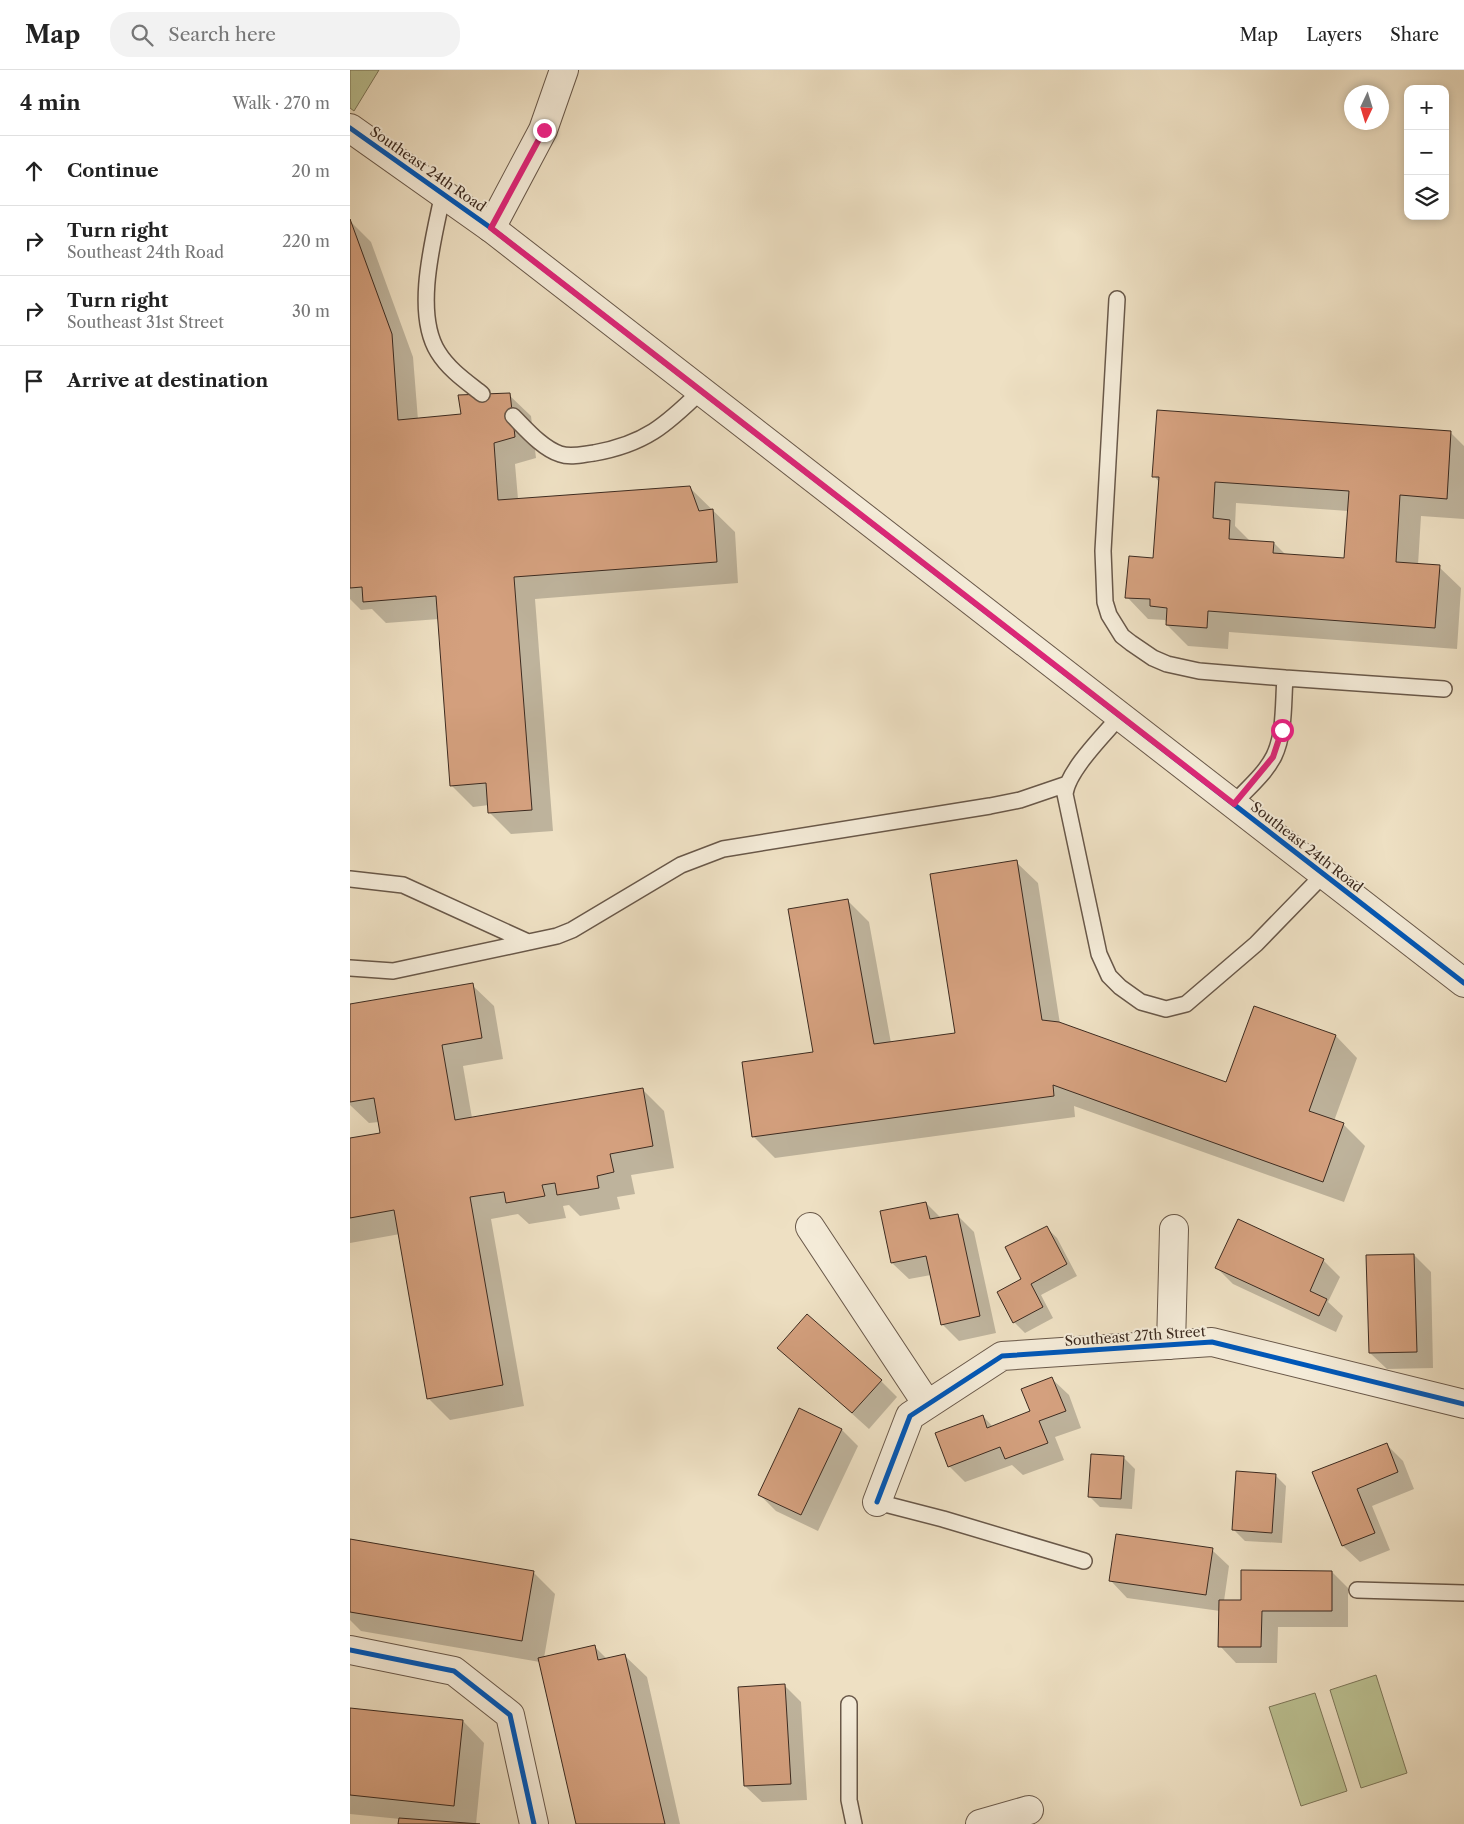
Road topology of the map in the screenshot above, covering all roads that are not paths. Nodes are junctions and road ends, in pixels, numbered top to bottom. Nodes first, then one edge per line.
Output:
1 (564, 70) edge
2 (350, 128) edge
3 (443, 193) junction
4 (491, 228) junction
5 (1117, 299) dead end
6 (702, 391) junction
7 (482, 394) dead end
8 (512, 416) dead end
9 (1285, 678) junction
10 (1444, 689) dead end
11 (1120, 716) junction
12 (1066, 784) junction
13 (1234, 804) junction
14 (1324, 874) junction
15 (350, 879) edge
16 (528, 942) junction
17 (350, 968) edge
18 (1464, 983) edge
19 (810, 1227) dead end
20 (1174, 1229) dead end
21 (1171, 1345) junction
22 (927, 1404) junction
23 (1464, 1404) edge
24 (877, 1502) joint
25 (1084, 1561) dead end
26 (1357, 1590) dead end
27 (1464, 1593) edge
28 (350, 1650) edge
29 (850, 1704) dead end
30 (1029, 1810) dead end
31 (534, 1824) edge
32 (854, 1824) edge
33 (980, 1824) edge

1 - 4 street
2 - 3 street, Southeast 24th Road
3 - 4 street, Southeast 24th Road
3 - 7 lane
4 - 6 street, Southeast 24th Road
5 - 9 lane
6 - 8 lane
6 - 11 street, Southeast 24th Road
9 - 10 lane
9 - 13 lane
11 - 12 lane
11 - 13 street, Southeast 24th Road
12 - 14 lane
12 - 16 lane
13 - 14 street, Southeast 24th Road
14 - 18 street, Southeast 24th Road
15 - 16 lane
16 - 17 lane
19 - 22 street
20 - 21 street
21 - 22 street, Southeast 27th Street
21 - 23 street, Southeast 27th Street
22 - 24 street, Southeast 27th Street
24 - 25 lane
26 - 27 lane
28 - 31 street
29 - 32 lane
30 - 33 street

